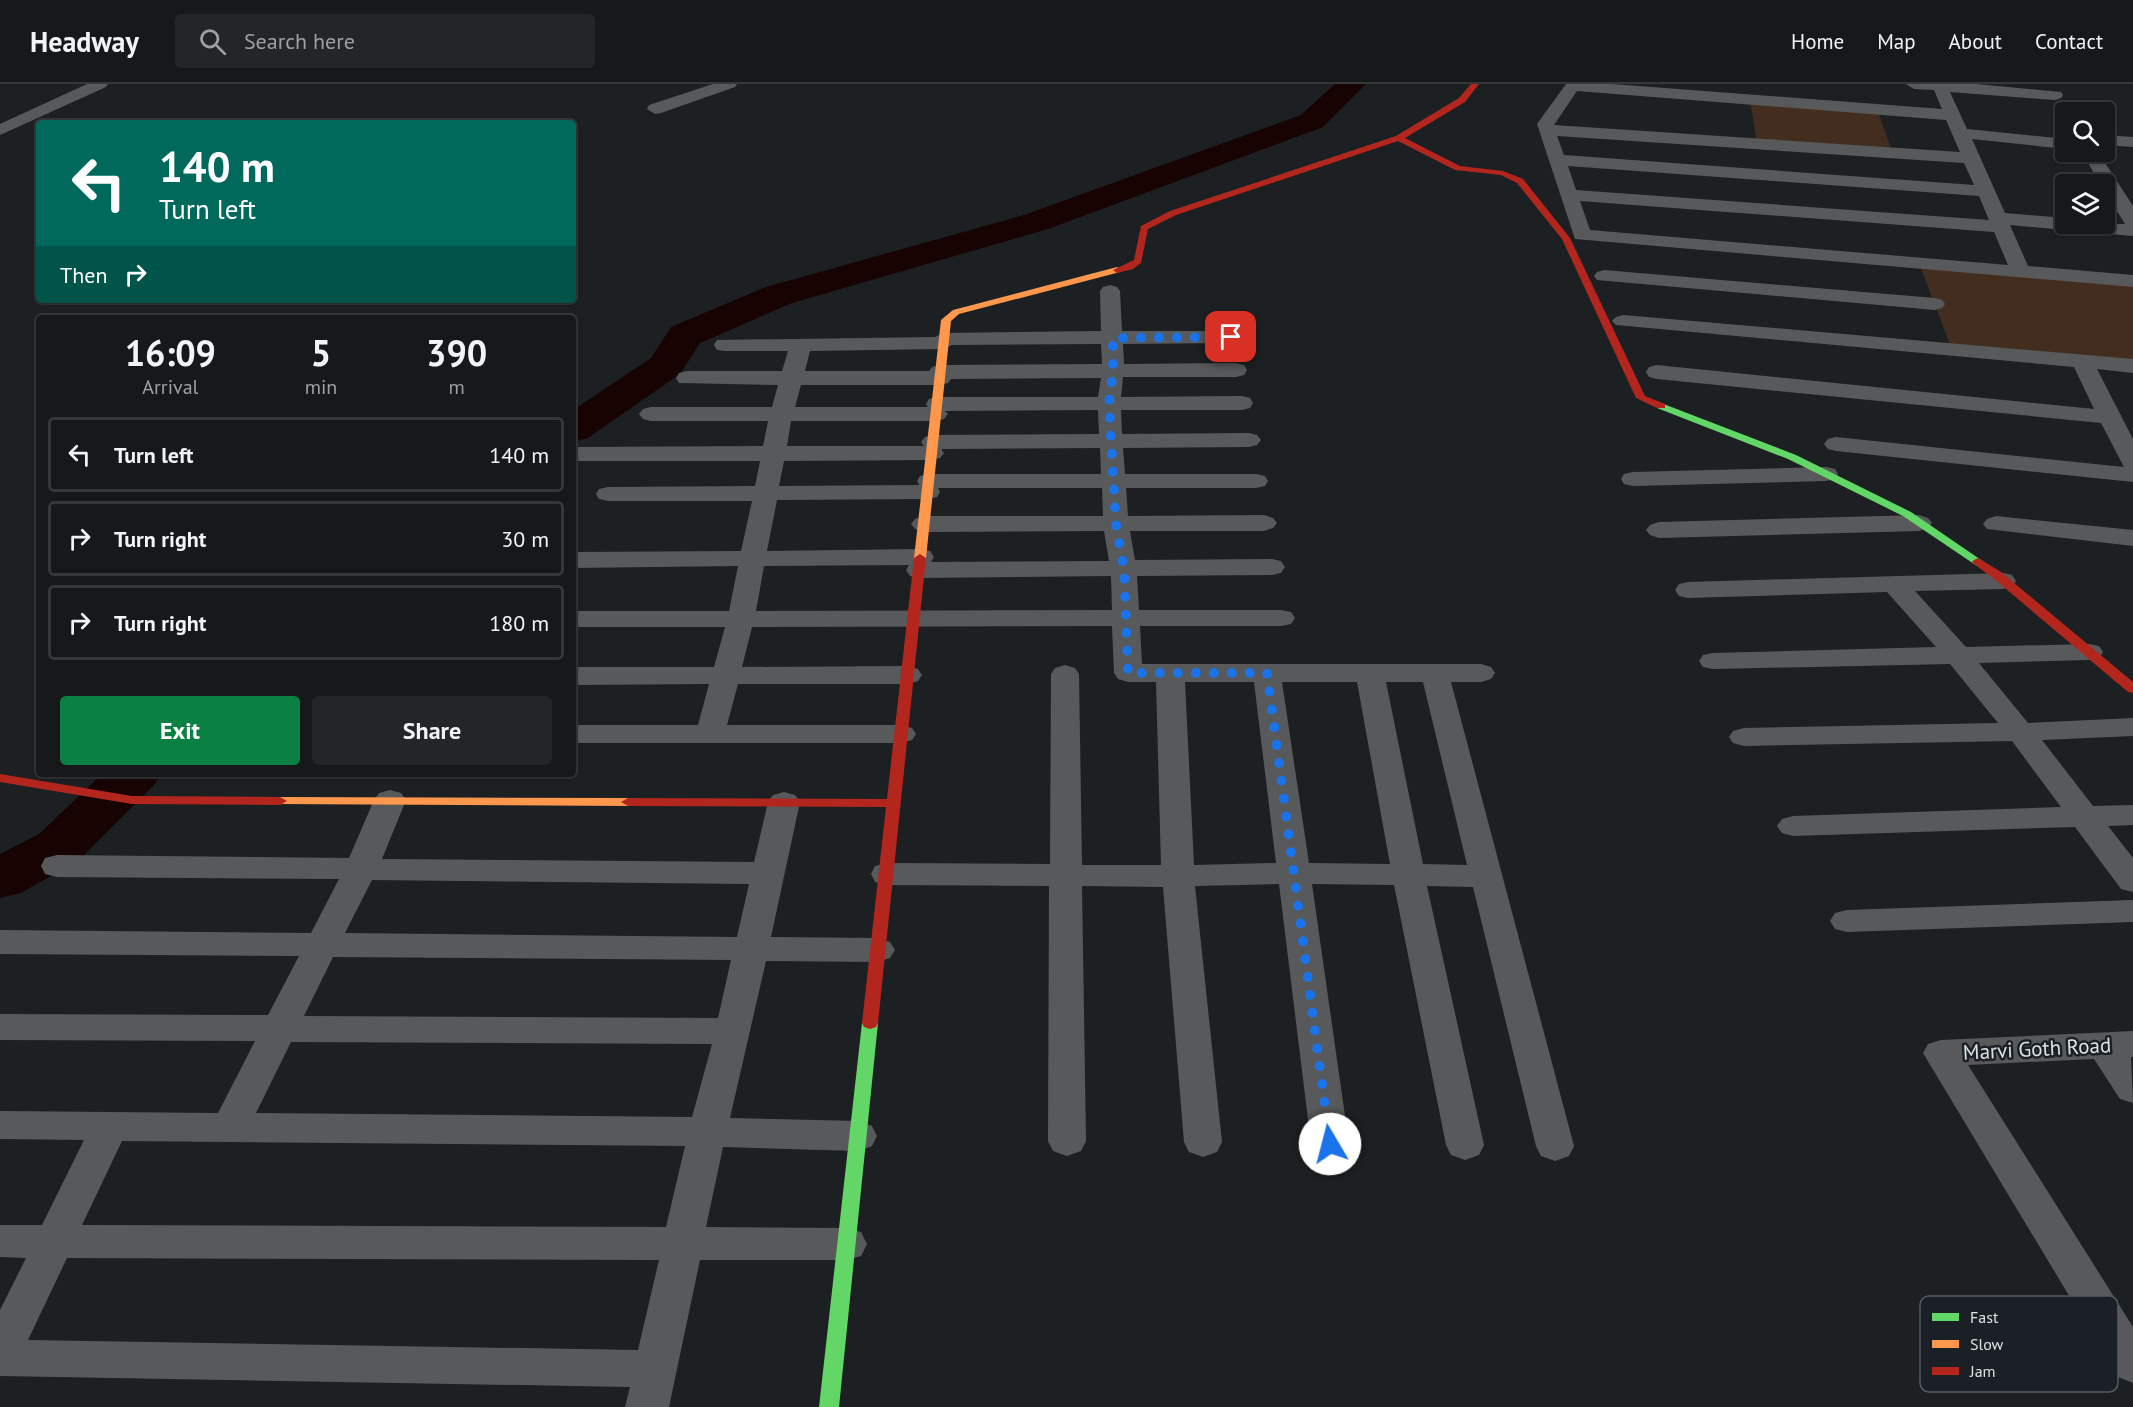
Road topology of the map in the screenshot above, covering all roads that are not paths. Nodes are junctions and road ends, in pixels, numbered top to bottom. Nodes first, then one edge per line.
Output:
1 (100, 84) edge
2 (729, 84) edge
3 (1475, 84) edge
4 (1914, 84) edge
5 (1574, 85) edge
6 (1939, 85) edge
7 (2051, 89) edge
8 (1654, 91) junction
9 (1749, 92) edge
10 (2059, 102) edge
11 (1877, 109) junction
12 (655, 110) dead end
13 (1952, 115) junction
14 (1655, 125) junction
15 (0, 130) edge
16 (1546, 130) junction
17 (1960, 133) junction
18 (1399, 138) junction
19 (2115, 141) edge
20 (2133, 142) edge
21 (2055, 143) edge
22 (1757, 144) junction
23 (1893, 154) junction
24 (1971, 158) junction
25 (1557, 160) junction
26 (2096, 162) edge
27 (2103, 174) edge
28 (2115, 175) edge
29 (2123, 175) dead end
30 (1986, 191) junction
31 (2115, 193) edge
32 (1568, 195) junction
33 (2133, 221) edge
34 (1999, 222) junction
35 (2133, 230) edge
36 (1920, 263) junction
37 (2020, 270) junction
38 (1604, 276) dead end
39 (2133, 280) edge
40 (1110, 291) dead end
41 (1623, 321) dead end
42 (1944, 327) junction
43 (1231, 337) dead end
44 (1113, 338) junction
45 (944, 341) junction
46 (726, 345) dead end
47 (801, 345) junction
48 (2082, 361) junction
49 (2133, 366) edge
50 (1236, 370) dead end
51 (1113, 371) junction
52 (1657, 372) dead end
53 (940, 375) junction
54 (687, 378) dead end
55 (791, 380) junction
56 (1109, 403) junction
57 (1242, 403) dead end
58 (936, 409) junction
59 (651, 414) dead end
60 (781, 415) junction
61 (2110, 417) junction
62 (1249, 440) dead end
63 (1112, 441) junction
64 (1836, 444) dead end
65 (932, 447) junction
66 (576, 454) edge
67 (773, 454) junction
68 (2133, 464) edge
69 (1826, 474) junction
70 (2133, 475) edge
71 (1634, 479) dead end
72 (1114, 481) junction
73 (1256, 481) dead end
74 (928, 486) junction
75 (765, 493) junction
76 (608, 494) dead end
77 (1264, 523) dead end
78 (1919, 523) junction
79 (924, 524) junction
80 (1996, 524) dead end
81 (1116, 525) junction
82 (1659, 530) dead end
83 (2133, 538) edge
84 (576, 560) edge
85 (752, 560) junction
86 (920, 563) junction
87 (1272, 567) dead end
88 (1124, 569) junction
89 (2003, 581) junction
90 (1894, 584) junction
91 (1688, 590) dead end
92 (741, 618) junction
93 (914, 618) junction
94 (1125, 618) junction
95 (1281, 618) dead end
96 (576, 619) edge
97 (2089, 652) junction
98 (1958, 655) junction
99 (1713, 661) dead end
100 (1170, 673) junction
101 (1267, 673) junction
102 (1370, 673) junction
103 (1435, 673) junction
104 (1481, 673) dead end
105 (1065, 674) dead end
106 (908, 675) junction
107 (576, 676) edge
108 (727, 676) junction
109 (2133, 689) edge
110 (2133, 727) edge
111 (2020, 732) junction
112 (576, 734) edge
113 (710, 734) junction
114 (901, 734) junction
115 (1744, 737) dead end
116 (0, 778) edge
117 (390, 800) junction
118 (784, 802) junction
119 (894, 803) junction
120 (2133, 814) edge
121 (2082, 816) junction
122 (1793, 826) dead end
123 (57, 866) dead end
124 (362, 867) junction
125 (768, 873) junction
126 (1292, 873) junction
127 (1408, 873) junction
128 (886, 874) junction
129 (1066, 874) junction
130 (1178, 876) junction
131 (1488, 876) junction
132 (2133, 881) edge
133 (2133, 911) edge
134 (1847, 921) dead end
135 (0, 942) edge
136 (323, 944) junction
137 (750, 950) junction
138 (878, 950) junction
139 (280, 1027) junction
140 (0, 1028) edge
141 (733, 1031) junction
142 (2118, 1045) edge
143 (2133, 1089) edge
144 (0, 1125) edge
145 (110, 1126) junction
146 (229, 1128) junction
147 (707, 1132) junction
148 (858, 1136) junction
149 (1067, 1140) dead end
150 (1203, 1142) dead end
151 (1330, 1144) dead end
152 (1465, 1145) dead end
153 (1555, 1146) dead end
154 (0, 1241) edge
155 (54, 1242) junction
156 (684, 1244) junction
157 (847, 1244) junction
158 (2093, 1296) edge
159 (2118, 1335) edge
160 (0, 1356) edge
161 (2131, 1356) edge
162 (651, 1388) edge
163 (829, 1407) edge

1 - 15 street
2 - 12 street
3 - 18 street
4 - 6 street
5 - 8 street
5 - 16 street
6 - 7 street
6 - 13 street
7 - 10 street
8 - 9 street
8 - 14 street
9 - 11 street
9 - 22 street
11 - 13 street
11 - 23 street
13 - 17 street
14 - 16 street
14 - 22 street
16 - 25 street
17 - 21 street
17 - 24 street
18 - 45 street
18 - 69 street
19 - 20 street
22 - 23 street
23 - 24 street
24 - 30 street
25 - 30 street
25 - 32 street
26 - 27 street
28 - 29 street
30 - 34 street
31 - 33 street
32 - 34 street
32 - 36 street
34 - 35 street
34 - 37 street
36 - 37 street
36 - 42 street
37 - 39 street
38 - 42 street
40 - 44 street
41 - 42 street
42 - 48 street
43 - 44 street
44 - 45 street
44 - 51 street
45 - 47 street
45 - 53 street
46 - 47 street
47 - 55 street
48 - 49 street
48 - 61 street
50 - 51 street
51 - 53 street
51 - 56 street
52 - 61 street
53 - 55 street
53 - 58 street
54 - 55 street
55 - 60 street
56 - 57 street
56 - 58 street
56 - 63 street
58 - 60 street
58 - 65 street
59 - 60 street
60 - 67 street
61 - 68 street
62 - 63 street
63 - 65 street
63 - 72 street
64 - 70 street
65 - 67 street
65 - 74 street
66 - 67 street
67 - 75 street
69 - 71 street
69 - 78 street
72 - 73 street
72 - 74 street
72 - 81 street
74 - 75 street
74 - 79 street
75 - 76 street
75 - 85 street
77 - 81 street
78 - 82 street
78 - 89 street
79 - 81 street
79 - 86 street
80 - 83 street
81 - 88 street
84 - 85 street
85 - 86 street
85 - 92 street
86 - 88 street
86 - 93 street
87 - 88 street
88 - 94 street
89 - 90 street
89 - 97 street
90 - 91 street
90 - 98 street
92 - 93 street
92 - 96 street
92 - 108 street
93 - 94 street
93 - 106 street
94 - 95 street
94 - 100 street
97 - 98 street
97 - 109 street
98 - 99 street
98 - 111 street
100 - 101 street
100 - 130 street
101 - 102 street
101 - 126 street
102 - 103 street
102 - 127 street
103 - 104 street
103 - 131 street
105 - 129 street
106 - 108 street
106 - 114 street
107 - 108 street
108 - 113 street
110 - 111 street
111 - 115 street
111 - 121 street
112 - 113 street
113 - 114 street
114 - 119 street
116 - 117 street
117 - 118 street
117 - 124 street
118 - 119 street
118 - 125 street
119 - 128 street
120 - 121 street
121 - 122 street
121 - 132 street
123 - 124 street
124 - 125 street
124 - 136 street
125 - 137 street
126 - 127 street
126 - 130 street
126 - 151 street
127 - 131 street
127 - 152 street
128 - 129 street
128 - 138 street
129 - 130 street
129 - 149 street
130 - 150 street
131 - 153 street
133 - 134 street
135 - 136 street
136 - 137 street
136 - 139 street
137 - 138 street
137 - 141 street
138 - 148 street
139 - 140 street
139 - 141 street
139 - 146 street
141 - 147 street
142 - 143 street
142 - 158 street, Marvi Goth Road
144 - 145 street
145 - 146 street
145 - 155 street
146 - 147 street
147 - 148 street
147 - 156 street
148 - 157 street
154 - 155 street
155 - 156 street
155 - 160 street
156 - 157 street
156 - 162 street
157 - 163 street
159 - 161 street, Marvi Goth Road
160 - 162 street

